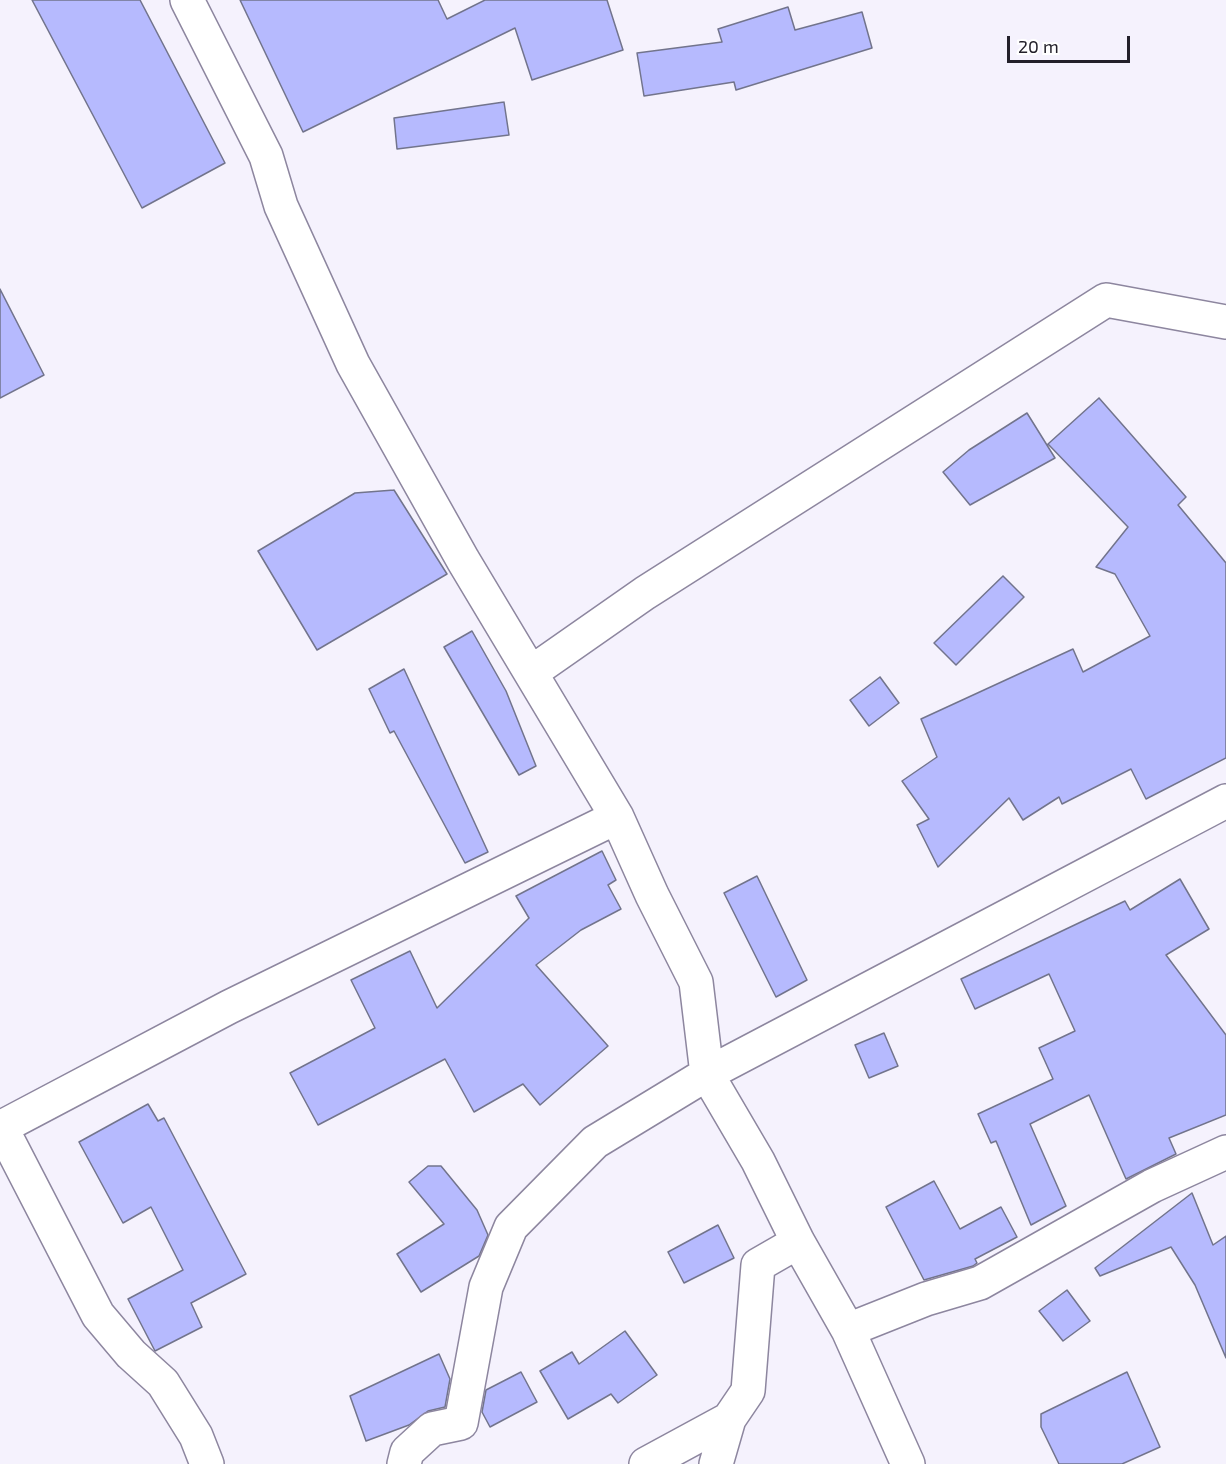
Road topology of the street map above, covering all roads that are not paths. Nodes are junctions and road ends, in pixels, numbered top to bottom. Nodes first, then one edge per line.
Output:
1 (187, 0) edge
2 (1226, 322) edge
3 (532, 672) junction
4 (1226, 801) edge
5 (617, 817) junction
6 (707, 1074) junction
7 (1, 1127) edge
8 (1226, 1152) edge
9 (798, 1242) junction
10 (848, 1330) junction
11 (729, 1419) junction
12 (207, 1464) edge
13 (404, 1464) edge
14 (646, 1464) edge
15 (716, 1464) edge
16 (908, 1464) edge

1 - 3 street
2 - 3 street
3 - 5 street
4 - 6 street
5 - 6 street
5 - 7 street
6 - 9 street
6 - 13 street
7 - 12 street
8 - 10 street
9 - 10 street
9 - 11 street
10 - 16 street
11 - 14 street
11 - 15 street

